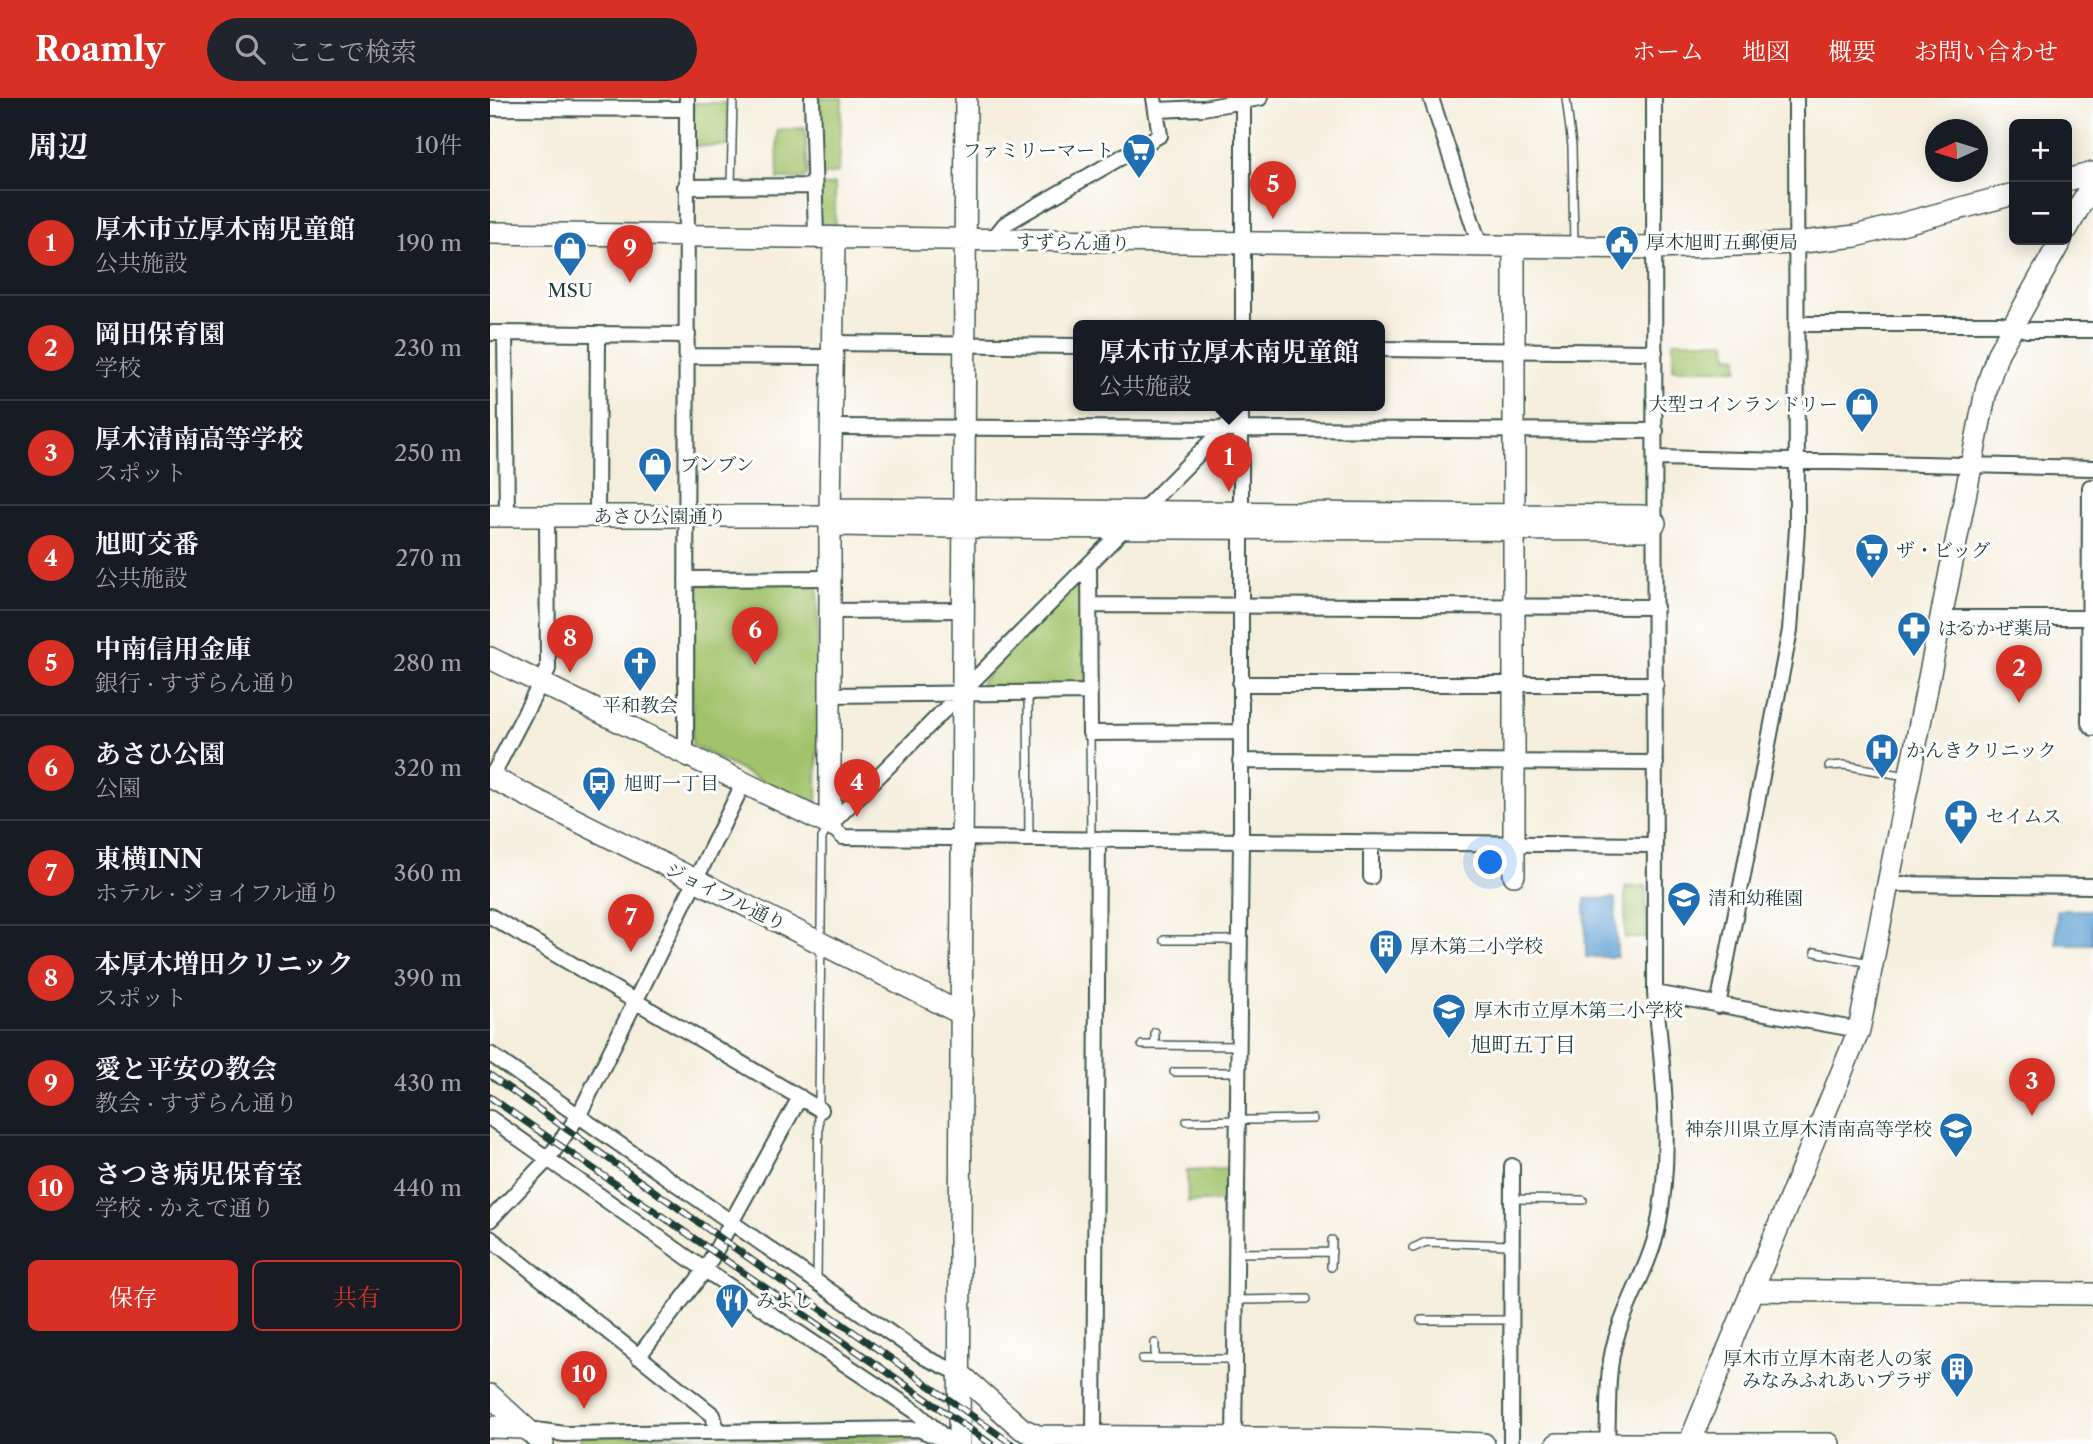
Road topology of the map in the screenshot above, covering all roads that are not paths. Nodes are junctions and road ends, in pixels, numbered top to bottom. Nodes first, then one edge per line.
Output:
1 (733, 98) edge
2 (812, 98) edge
3 (966, 98) edge
4 (1260, 98) edge
5 (1431, 98) edge
6 (1566, 98) edge
7 (1654, 98) edge
8 (1796, 98) edge
9 (1243, 103) junction
10 (687, 104) edge
11 (1156, 104) edge
12 (490, 108) edge
13 (2093, 173) edge
14 (2072, 179) edge
15 (2093, 182) edge
16 (731, 186) junction
17 (814, 186) junction
18 (685, 187) junction
19 (2009, 195) edge
20 (2072, 220) edge
21 (490, 233) edge
22 (688, 234) junction
23 (825, 238) junction
24 (965, 240) junction
25 (992, 240) junction
26 (1794, 243) junction
27 (1243, 244) junction
28 (2058, 245) edge
29 (1480, 246) junction
30 (1514, 247) junction
31 (1574, 247) junction
32 (1656, 248) junction
33 (1243, 320) edge
34 (1796, 324) junction
35 (2011, 328) junction
36 (2093, 330) edge
37 (498, 333) edge
38 (598, 334) junction
39 (688, 335) junction
40 (965, 344) junction
41 (1073, 346) edge
42 (1385, 349) edge
43 (832, 350) junction
44 (1516, 350) junction
45 (1655, 352) junction
46 (688, 356) junction
47 (1239, 411) edge
48 (1241, 411) edge
49 (832, 427) junction
50 (964, 428) junction
51 (1222, 429) junction
52 (1240, 429) junction
53 (1516, 431) junction
54 (1656, 431) junction
55 (1657, 458) junction
56 (1797, 459) junction
57 (1972, 468) junction
58 (2093, 468) edge
59 (2093, 487) edge
60 (1140, 513) junction
61 (498, 516) edge
62 (547, 516) junction
63 (597, 516) junction
64 (830, 516) junction
65 (687, 517) junction
66 (964, 519) junction
67 (1241, 521) junction
68 (1517, 522) junction
69 (1655, 523) junction
70 (1124, 529) junction
71 (1089, 564) junction
72 (830, 578) junction
73 (686, 579) junction
74 (1089, 605) junction
75 (1241, 605) junction
76 (1516, 607) junction
77 (1656, 607) junction
78 (964, 610) junction
79 (830, 611) junction
80 (1942, 618) junction
81 (2089, 618) junction
82 (490, 658) edge
83 (541, 681) junction
84 (1240, 684) junction
85 (1516, 684) junction
86 (1656, 684) junction
87 (1028, 692) junction
88 (1090, 692) junction
89 (962, 694) junction
90 (830, 695) junction
91 (2093, 728) edge
92 (1241, 732) junction
93 (1090, 733) junction
94 (686, 754) junction
95 (1240, 761) junction
96 (1515, 763) junction
97 (1656, 763) junction
98 (1829, 766) dead end
99 (1910, 776) junction
100 (490, 779) edge
101 (744, 782) junction
102 (830, 825) junction
103 (963, 838) junction
104 (1029, 839) junction
105 (1094, 839) junction
106 (1241, 841) junction
107 (1515, 843) junction
108 (1371, 844) junction
109 (1655, 845) junction
110 (1514, 875) dead end
111 (1371, 877) dead end
112 (696, 882) junction
113 (1888, 884) junction
114 (2093, 886) edge
115 (490, 916) edge
116 (1164, 940) dead end
117 (1238, 940) junction
118 (820, 943) junction
119 (1815, 952) dead end
120 (1872, 964) junction
121 (1655, 993) junction
122 (635, 1003) junction
123 (1718, 1006) junction
124 (962, 1014) junction
125 (1859, 1030) junction
126 (1155, 1032) dead end
127 (1142, 1045) dead end
128 (1155, 1045) junction
129 (1237, 1046) junction
130 (490, 1054) edge
131 (1174, 1072) dead end
132 (1237, 1072) junction
133 (800, 1097) junction
134 (821, 1110) junction
135 (579, 1115) junction
136 (490, 1118) edge
137 (1313, 1119) dead end
138 (1237, 1120) junction
139 (1187, 1121) dead end
140 (548, 1159) junction
141 (1511, 1166) dead end
142 (1510, 1199) junction
143 (1583, 1200) dead end
144 (490, 1220) edge
145 (730, 1221) junction
146 (490, 1238) edge
147 (1332, 1240) dead end
148 (1509, 1245) junction
149 (1413, 1248) dead end
150 (1332, 1252) junction
151 (1236, 1253) junction
152 (1331, 1266) dead end
153 (705, 1270) junction
154 (817, 1280) junction
155 (1754, 1290) junction
156 (2093, 1294) edge
157 (1307, 1299) dead end
158 (1235, 1300) junction
159 (1421, 1320) dead end
160 (1510, 1320) junction
161 (1155, 1343) dead end
162 (638, 1357) junction
163 (1142, 1359) dead end
164 (1155, 1359) junction
165 (1235, 1360) junction
166 (959, 1373) junction
167 (490, 1395) edge
168 (490, 1427) edge
169 (523, 1428) junction
170 (717, 1431) junction
171 (1094, 1435) junction
172 (680, 1437) edge
173 (1044, 1440) edge
174 (1234, 1441) edge
175 (1690, 1442) edge
176 (1607, 1443) edge
177 (1660, 1443) edge
178 (543, 1444) edge
179 (951, 1444) edge
180 (959, 1444) edge
181 (1484, 1444) edge
182 (1511, 1444) edge
183 (1557, 1444) edge
184 (1829, 1444) edge

1 - 16 lane
2 - 17 street
3 - 24 street
4 - 9 street
5 - 29 street
6 - 31 lane
7 - 32 street
8 - 26 street
9 - 11 street
9 - 27 street
10 - 12 street
10 - 18 street
11 - 25 street
13 - 14 street
15 - 20 street
16 - 17 street
16 - 18 street
17 - 23 street
18 - 22 street
19 - 26 street, すずらん通り
21 - 22 street, すずらん通り
22 - 23 street, すずらん通り
22 - 39 street
23 - 24 street, すずらん通り
23 - 43 street
24 - 25 street, すずらん通り
24 - 40 street
25 - 27 street, すずらん通り
26 - 32 street, すずらん通り
26 - 34 street
27 - 29 street, すずらん通り
27 - 33 street
28 - 35 street
29 - 30 street, すずらん通り
30 - 31 street, すずらん通り
30 - 44 street
31 - 32 street, すずらん通り
32 - 45 street
34 - 35 street
34 - 56 street
35 - 36 street
35 - 57 street
37 - 38 street
37 - 61 street
38 - 39 street
38 - 63 street
39 - 46 street
40 - 41 street
40 - 43 street
40 - 50 street
42 - 44 street
43 - 46 street
43 - 49 street
44 - 45 street
44 - 53 street
45 - 54 street
46 - 65 street
47 - 51 street
48 - 52 street
49 - 50 street
49 - 64 street
50 - 51 street
50 - 66 street
51 - 52 street
51 - 60 street
52 - 53 street
52 - 67 street
53 - 54 street
53 - 68 street
54 - 55 street
55 - 56 street
55 - 69 street
56 - 57 street
56 - 123 street
57 - 58 street
57 - 80 street
59 - 81 street
60 - 66 street
60 - 67 street
60 - 70 street
61 - 62 street, あさひ公園通り
62 - 63 street, あさひ公園通り
62 - 83 street
63 - 65 street, あさひ公園通り
64 - 65 street, あさひ公園通り
64 - 66 street, あさひ公園通り
64 - 72 street
65 - 73 street
66 - 70 street
66 - 78 street
67 - 68 street
67 - 70 street
67 - 75 street
68 - 69 street
68 - 76 street
69 - 77 street
70 - 71 street
71 - 74 street
71 - 89 street
72 - 73 street
72 - 79 street
73 - 94 street
74 - 75 street
74 - 88 street
75 - 76 street
75 - 84 street
76 - 77 street
76 - 85 street
77 - 86 street
78 - 79 street
78 - 89 street
79 - 90 street
80 - 81 street
80 - 99 street
81 - 91 street
82 - 83 street
83 - 94 street
83 - 100 street
84 - 85 street
84 - 92 street
85 - 86 street
85 - 96 street
86 - 97 street
87 - 88 street
87 - 89 street
87 - 104 lane
88 - 93 street
89 - 90 street
89 - 102 street
89 - 103 street
90 - 102 street
92 - 93 street
92 - 95 street
93 - 105 lane
94 - 101 street
95 - 96 street
95 - 106 street
96 - 97 street
96 - 107 street
97 - 109 street
98 - 99 lane
99 - 113 street
100 - 112 street, ジョイフル通り
101 - 102 street
101 - 112 street
102 - 103 street
102 - 118 lane
103 - 104 street
103 - 124 street
104 - 105 street
105 - 106 street
105 - 171 street
106 - 108 street
106 - 117 street
107 - 108 street
107 - 109 street
107 - 110 street
108 - 111 street
109 - 121 street
112 - 118 street, ジョイフル通り
112 - 122 street
113 - 114 street
113 - 120 street
115 - 122 street
116 - 117 lane
117 - 129 street
118 - 124 street, ジョイフル通り
118 - 134 lane
119 - 120 lane
120 - 125 street
121 - 123 street
121 - 176 street
122 - 133 street
122 - 135 street
123 - 125 street
124 - 166 street
125 - 155 street
126 - 128 lane
127 - 128 lane
128 - 129 lane
129 - 132 street
130 - 135 street
131 - 132 lane
132 - 138 street
133 - 134 street
133 - 145 street
134 - 154 lane
135 - 140 street
135 - 145 street
136 - 140 street
137 - 138 lane
138 - 139 lane
138 - 151 street
140 - 144 street
140 - 153 street
141 - 142 street
142 - 143 lane
142 - 148 street
145 - 153 street
145 - 154 street
146 - 162 street
147 - 150 lane
148 - 149 lane
148 - 160 street
150 - 151 lane
150 - 152 lane
151 - 158 street
153 - 162 street
153 - 179 street
154 - 166 street
155 - 156 street
155 - 175 street
157 - 158 lane
158 - 165 street
159 - 160 lane
160 - 182 street
161 - 164 lane
162 - 170 street
163 - 164 lane
164 - 165 lane
165 - 174 street
166 - 173 street
166 - 180 street
167 - 169 street
168 - 169 street
169 - 172 street
169 - 178 street
170 - 172 street
170 - 179 street
171 - 173 street
171 - 174 street
174 - 181 street
175 - 177 street
175 - 184 street
176 - 177 street
176 - 183 street

